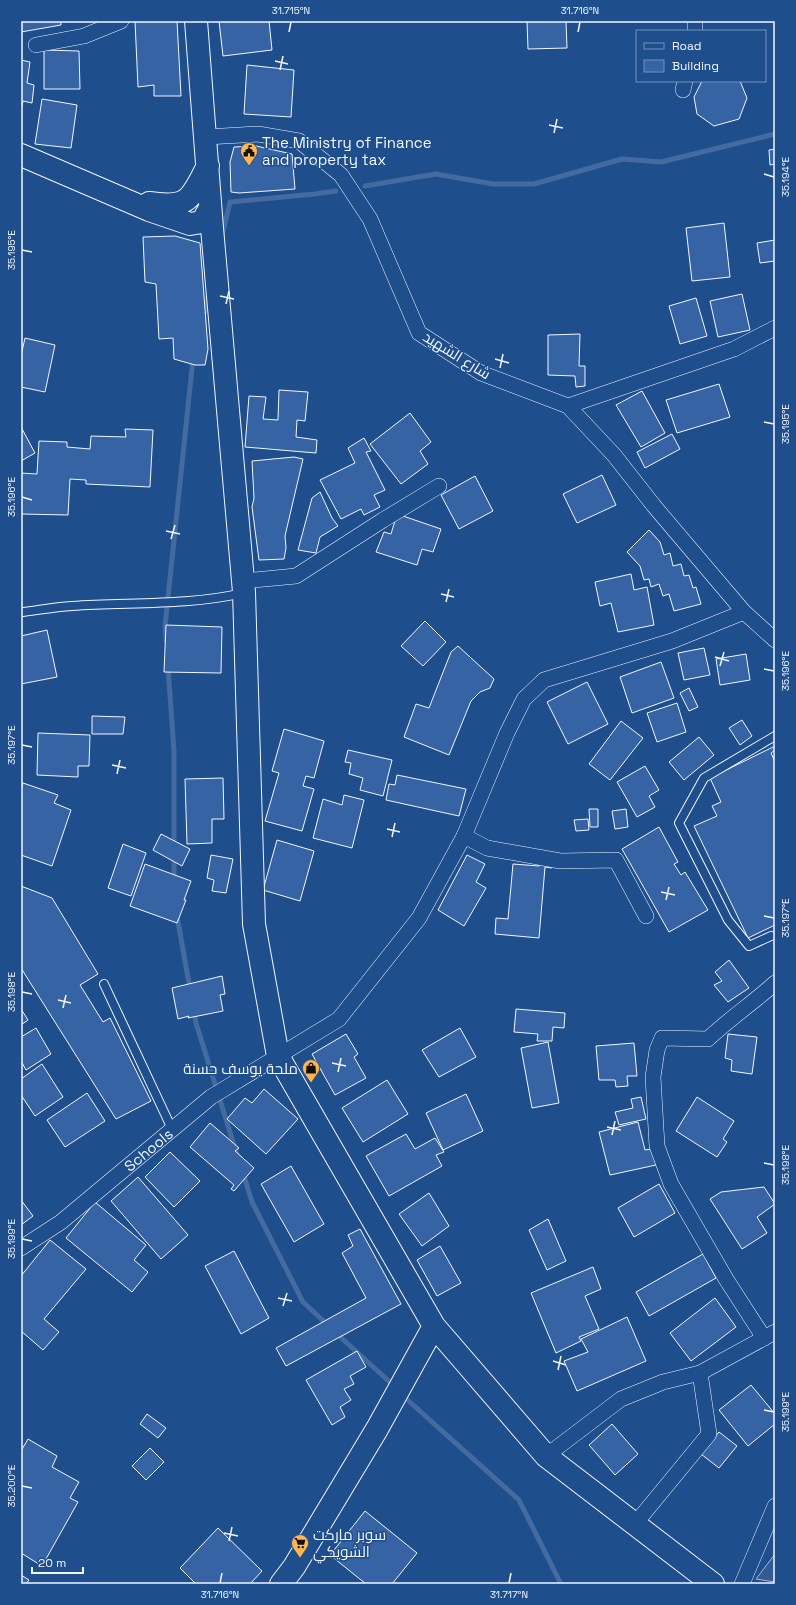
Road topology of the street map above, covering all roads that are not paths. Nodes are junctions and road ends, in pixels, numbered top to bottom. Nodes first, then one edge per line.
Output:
1 (121, 21) edge
2 (196, 21) edge
3 (36, 44) dead end
4 (206, 137) junction
5 (21, 155) edge
6 (208, 166) junction
7 (121, 197) junction
8 (210, 208) junction
9 (190, 224) junction
10 (214, 250) junction
11 (775, 328) edge
12 (568, 406) junction
13 (439, 486) dead end
14 (243, 587) junction
15 (23, 612) dead end
16 (744, 612) junction
17 (775, 640) edge
18 (775, 736) edge
19 (464, 836) junction
20 (646, 916) dead end
21 (771, 936) dead end
22 (104, 984) dead end
23 (775, 984) edge
24 (278, 1056) junction
25 (172, 1130) junction
26 (21, 1248) edge
27 (434, 1326) junction
28 (770, 1335) edge
29 (700, 1373) junction
30 (546, 1456) junction
31 (775, 1506) edge
32 (635, 1524) junction
33 (281, 1584) edge
34 (714, 1584) edge
35 (742, 1584) edge

1 - 3 street
2 - 4 street
4 - 6 street
4 - 12 street, شارع الشهيد
5 - 7 street
6 - 7 street
6 - 8 street
7 - 9 street
8 - 9 street
8 - 10 street
9 - 10 street
10 - 14 street
11 - 12 street
12 - 16 street
13 - 14 street
14 - 15 lane
14 - 24 street
16 - 17 street
16 - 19 street, Schools
18 - 21 lane
19 - 20 street
19 - 24 street, Schools
22 - 25 lane
23 - 28 street
24 - 25 street, Schools
24 - 27 street
25 - 26 street, Schools
27 - 30 street
27 - 33 street
28 - 29 street
29 - 30 street
29 - 32 street
30 - 32 street
31 - 35 street
32 - 34 street

